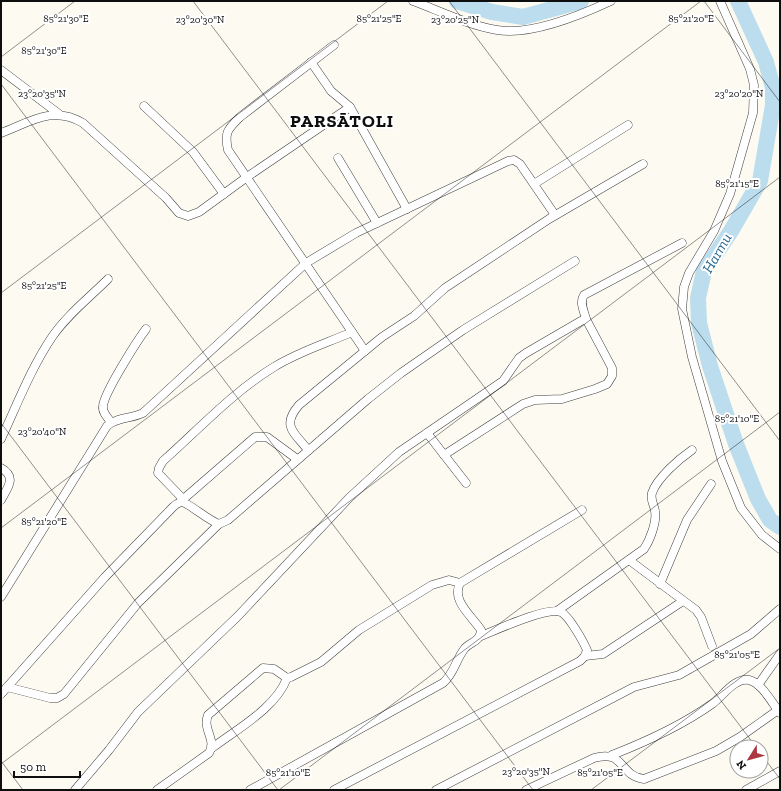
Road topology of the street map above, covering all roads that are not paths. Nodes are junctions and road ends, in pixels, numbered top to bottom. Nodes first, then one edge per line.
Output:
1 (413, 1) edge
2 (611, 1) edge
3 (720, 1) edge
4 (334, 45) dead end
5 (311, 62) junction
6 (1, 70) edge
7 (144, 106) dead end
8 (350, 107) junction
9 (59, 114) junction
10 (628, 125) dead end
11 (1, 133) edge
12 (338, 158) dead end
13 (643, 164) dead end
14 (247, 177) junction
15 (534, 184) junction
16 (224, 194) junction
17 (407, 209) junction
18 (555, 215) junction
19 (377, 223) junction
20 (682, 243) dead end
21 (575, 261) dead end
22 (306, 263) junction
23 (108, 280) dead end
24 (586, 319) junction
25 (146, 329) dead end
26 (352, 332) junction
27 (365, 351) junction
28 (111, 422) junction
29 (427, 433) junction
30 (1, 439) edge
31 (308, 450) junction
32 (692, 450) dead end
33 (444, 455) junction
34 (297, 459) junction
35 (1, 468) edge
36 (466, 483) dead end
37 (711, 484) dead end
38 (1, 500) edge
39 (181, 501) junction
40 (582, 510) dead end
41 (219, 524) junction
42 (780, 549) edge
43 (630, 560) junction
44 (460, 583) junction
45 (660, 584) junction
46 (1, 596) edge
47 (684, 601) junction
48 (780, 609) edge
49 (557, 611) junction
50 (481, 636) junction
51 (712, 646) dead end
52 (780, 654) edge
53 (585, 656) junction
54 (287, 678) junction
55 (758, 685) junction
56 (7, 687) junction
57 (1, 694) edge
58 (779, 711) edge
59 (212, 748) junction
60 (612, 755) junction
61 (780, 771) edge
62 (76, 790) edge
63 (156, 790) edge
64 (250, 790) edge
65 (334, 790) edge
66 (436, 790) edge
67 (526, 790) edge
68 (746, 790) edge

1 - 2 street
3 - 42 street
4 - 5 street
5 - 8 street
5 - 14 street
6 - 9 street
7 - 16 street
8 - 14 street
8 - 17 street
9 - 11 street
9 - 16 street
10 - 15 street
12 - 19 street
13 - 18 street
14 - 16 street
14 - 22 street
15 - 17 street
15 - 18 street
17 - 19 street
18 - 27 street
19 - 22 street
20 - 24 street
21 - 31 street
22 - 26 street
22 - 28 street
23 - 30 street
24 - 29 street
24 - 33 street
25 - 28 street
26 - 27 street
26 - 39 street
27 - 31 street
28 - 46 street
29 - 33 street
29 - 62 street
31 - 34 street
32 - 43 street
33 - 36 street
34 - 39 street
34 - 41 street
35 - 38 street
37 - 45 street
39 - 41 street
39 - 56 street
40 - 44 street
41 - 56 street
43 - 45 street
43 - 49 street
44 - 50 street
44 - 54 street
45 - 47 street
47 - 51 street
47 - 53 street
48 - 66 street
49 - 50 street
49 - 53 street
50 - 64 street
52 - 55 street
53 - 65 street
54 - 59 street
54 - 59 street
55 - 58 street
55 - 60 street
56 - 57 street
58 - 60 street
59 - 63 street
60 - 67 street
61 - 68 street

